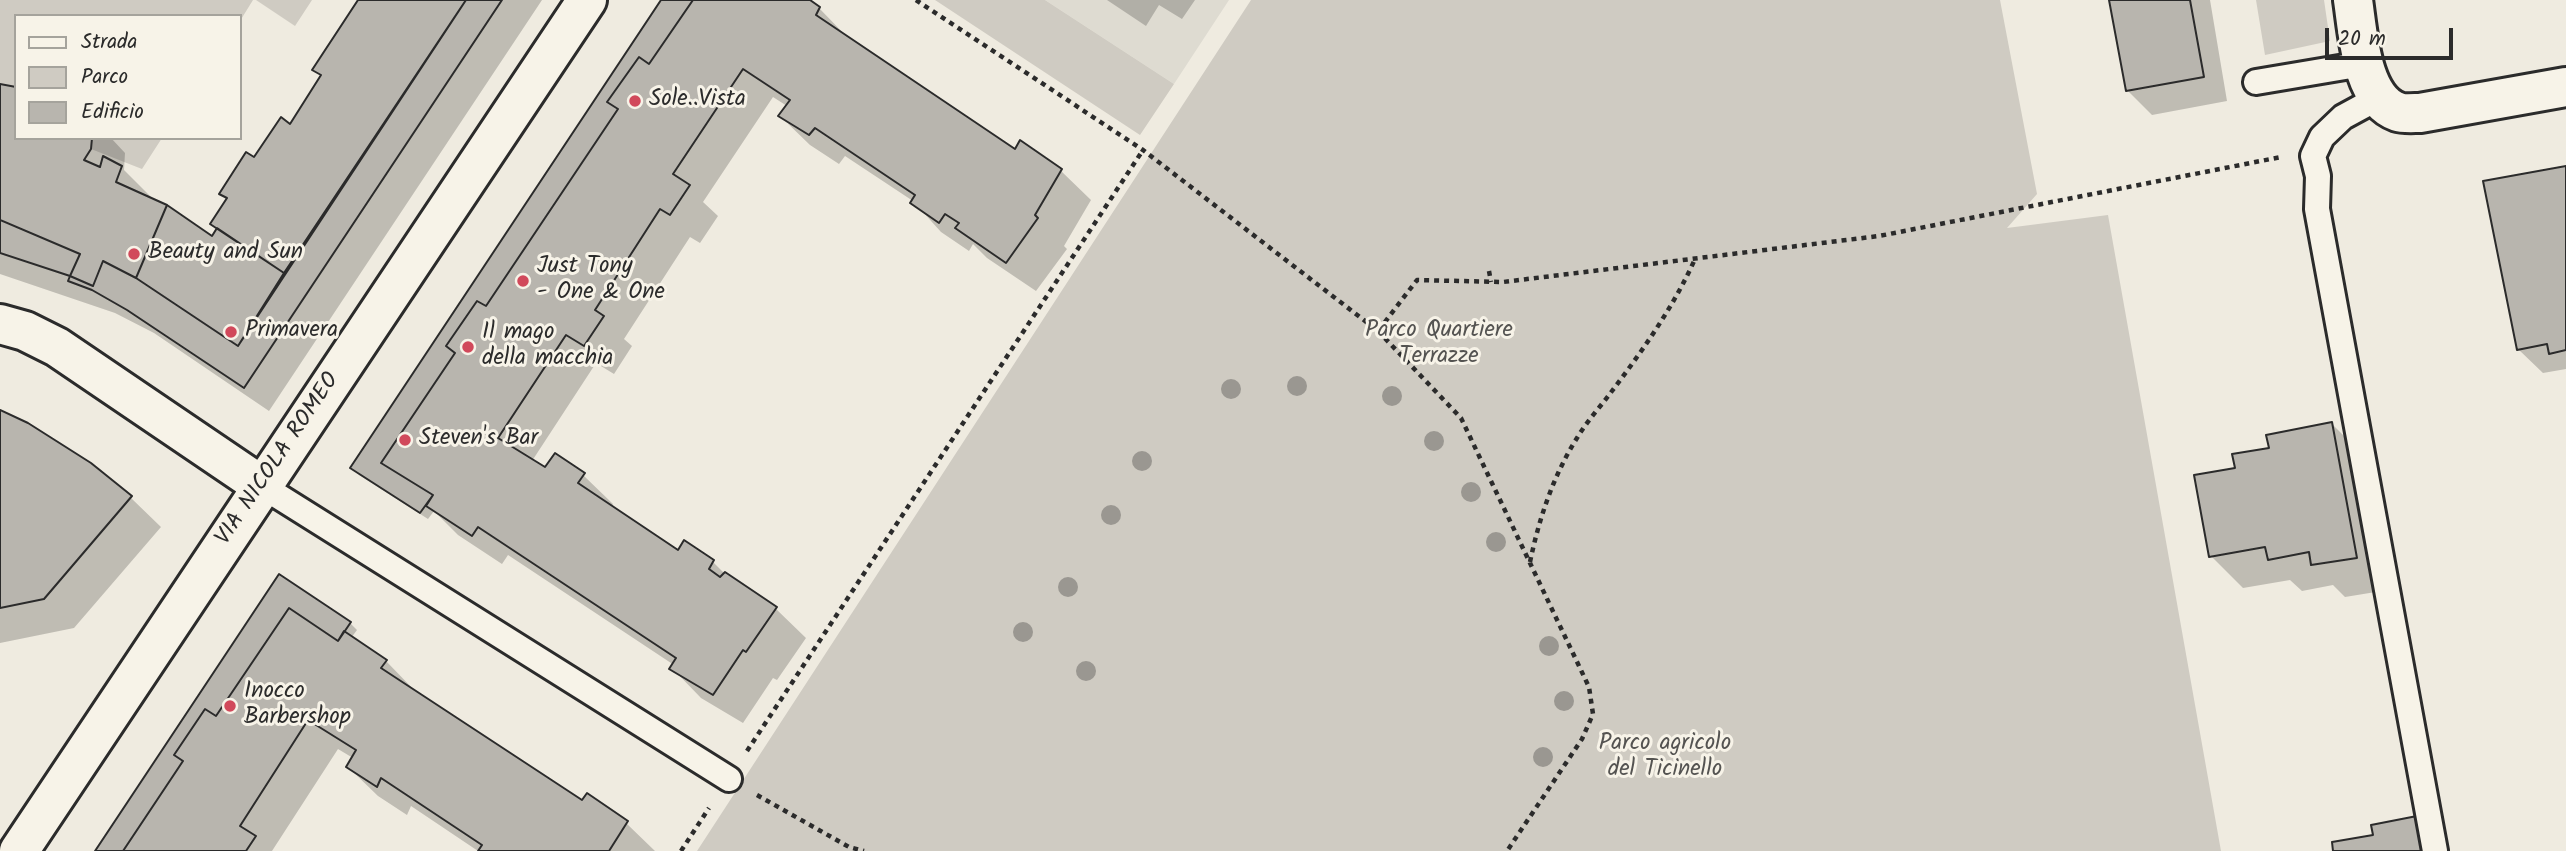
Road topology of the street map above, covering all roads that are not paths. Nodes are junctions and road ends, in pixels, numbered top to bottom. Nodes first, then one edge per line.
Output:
1 (587, 0) edge
2 (2353, 0) edge
3 (2370, 81) junction
4 (2256, 82) dead end
5 (2566, 87) edge
6 (0, 324) edge
7 (262, 486) junction
8 (729, 779) road end
9 (19, 851) edge
10 (2435, 851) edge

1 - 7 street, VIA NICOLA ROMEO
2 - 3 street
3 - 4 lane
3 - 5 street
3 - 10 lane
6 - 7 street
7 - 8 lane
7 - 9 street, VIA NICOLA ROMEO

